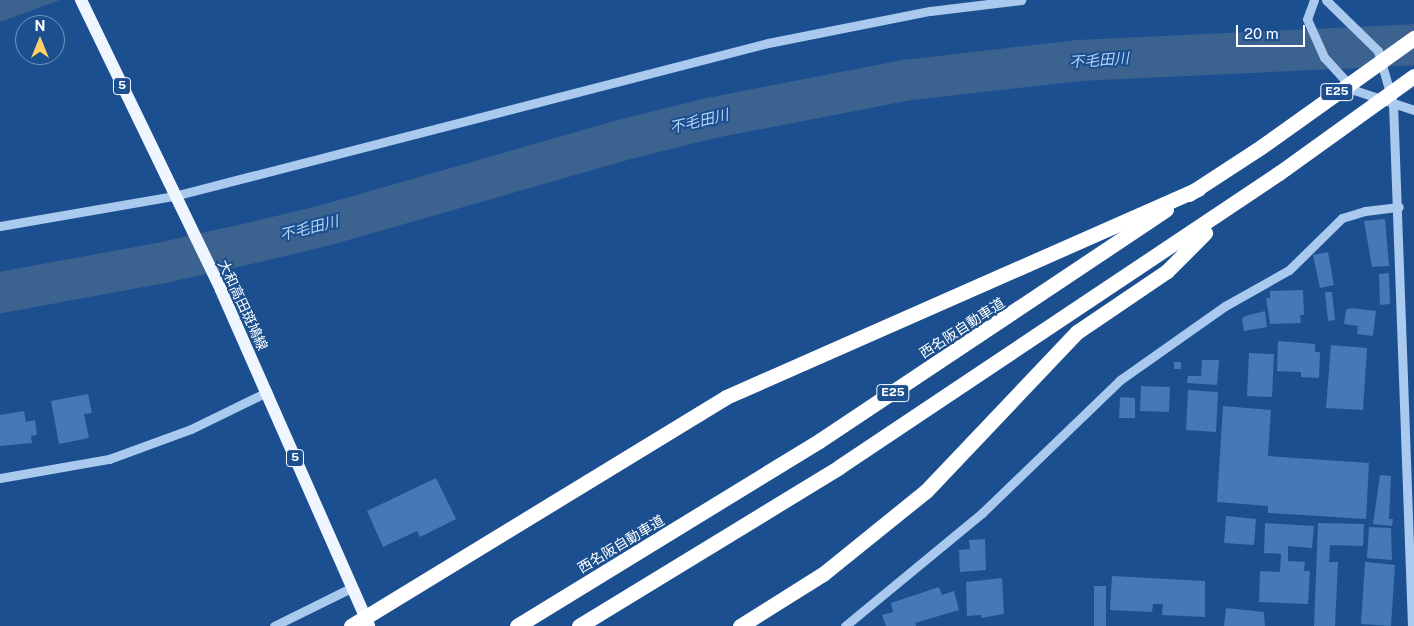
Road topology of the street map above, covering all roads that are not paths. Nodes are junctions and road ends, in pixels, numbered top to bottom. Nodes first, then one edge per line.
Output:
1 (81, 0) edge
2 (1021, 0) edge
3 (1314, 0) edge
4 (1326, 0) edge
5 (1414, 38) edge
6 (1414, 76) edge
7 (1393, 103) junction
8 (1414, 110) edge
9 (1198, 188) junction
10 (174, 196) junction
11 (1233, 206) junction
12 (1399, 207) junction
13 (0, 226) edge
14 (267, 392) junction
15 (0, 478) edge
16 (351, 588) junction
17 (367, 622) edge
18 (274, 626) edge
19 (351, 626) edge
20 (517, 626) edge
21 (579, 626) edge
22 (740, 626) edge
23 (845, 626) edge
24 (1412, 626) edge

1 - 10 main road, 大和高田斑鳩線 / 5
2 - 10 street
3 - 7 street
4 - 7 street
5 - 9 highway, 西名阪自動車道 / E25, bridge
6 - 11 highway, E25, bridge
7 - 8 street
7 - 12 street
9 - 17 highway
9 - 20 highway, 西名阪自動車道 / E25
10 - 13 street
10 - 14 main road, 大和高田斑鳩線 / 5
11 - 21 highway, E25
11 - 22 highway
12 - 23 street
12 - 24 street
14 - 15 street
14 - 16 main road, 大和高田斑鳩線 / 5
16 - 17 main road, 大和高田斑鳩線 / 5
16 - 18 street
17 - 19 highway

